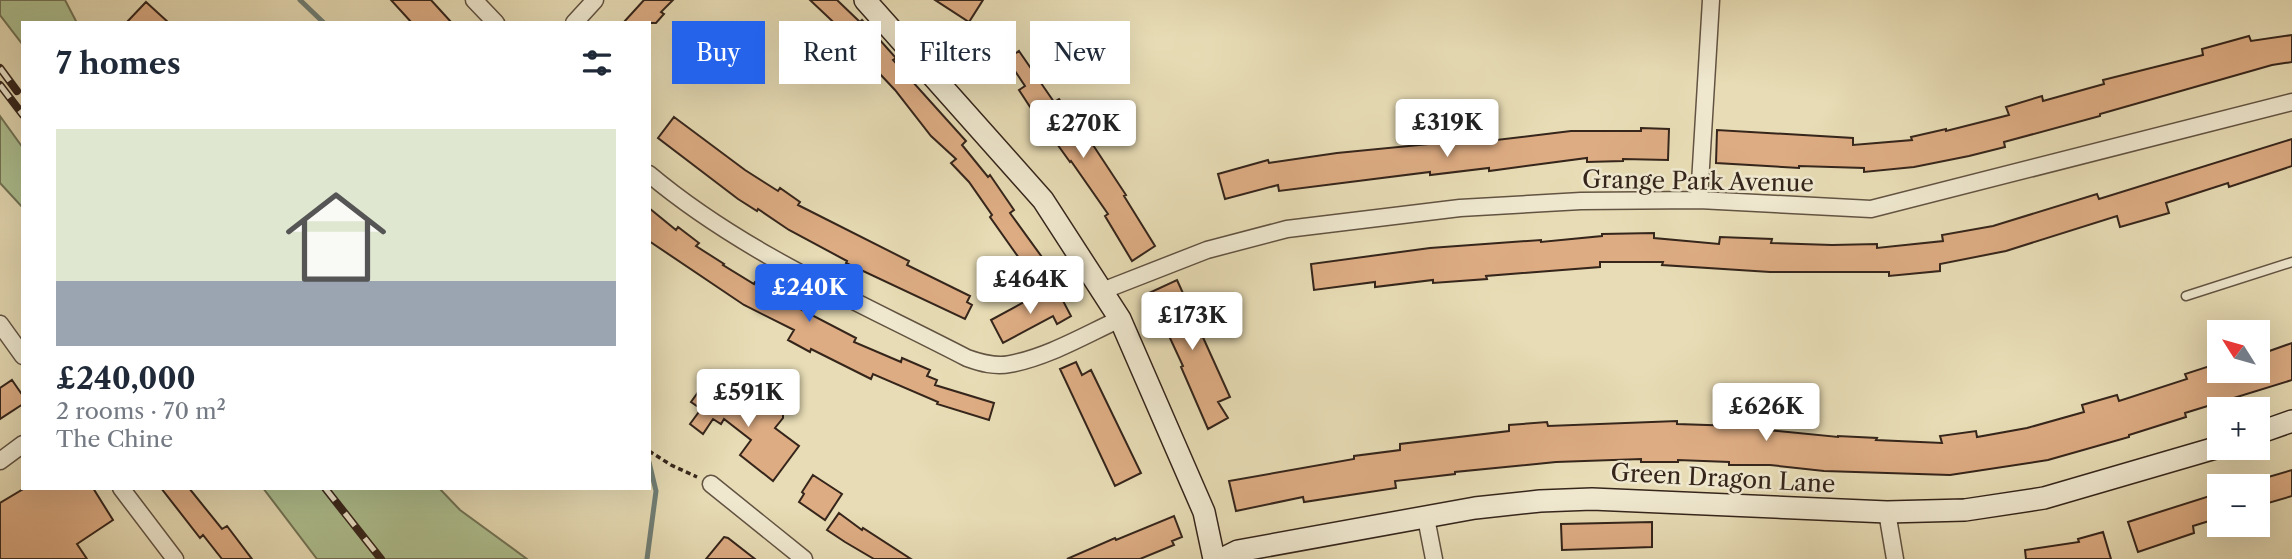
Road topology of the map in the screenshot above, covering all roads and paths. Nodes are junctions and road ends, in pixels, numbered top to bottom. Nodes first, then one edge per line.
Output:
1 (474, 0) edge
2 (595, 0) edge
3 (865, 0) edge
4 (1711, 0) edge
5 (494, 21) edge
6 (576, 21) edge
7 (2292, 102) edge
8 (651, 176) edge
9 (1699, 200) junction
10 (2292, 262) edge
11 (1102, 292) junction
12 (2186, 296) dead end
13 (1120, 319) junction
14 (0, 324) edge
15 (21, 353) edge
16 (2292, 421) edge
17 (2270, 429) edge
18 (21, 445) edge
19 (2207, 450) edge
20 (651, 452) edge
21 (0, 461) edge
22 (711, 484) joint
23 (123, 490) edge
24 (1887, 512) junction
25 (1426, 518) junction
26 (175, 559) edge
27 (804, 559) edge
28 (1214, 559) edge
29 (1222, 559) edge
30 (1434, 559) edge
31 (1895, 559) edge

1 - 5 street
2 - 6 street
3 - 11 street
4 - 9 street
7 - 9 street, Grange Park Avenue
8 - 13 street
9 - 11 street, Grange Park Avenue
10 - 12 lane
11 - 13 street
13 - 28 street
14 - 15 street
16 - 17 street
18 - 21 street
19 - 24 street, Green Dragon Lane
20 - 22 path
22 - 27 street
23 - 26 street
24 - 25 street, Green Dragon Lane
24 - 31 street
25 - 29 street, Green Dragon Lane
25 - 30 street

